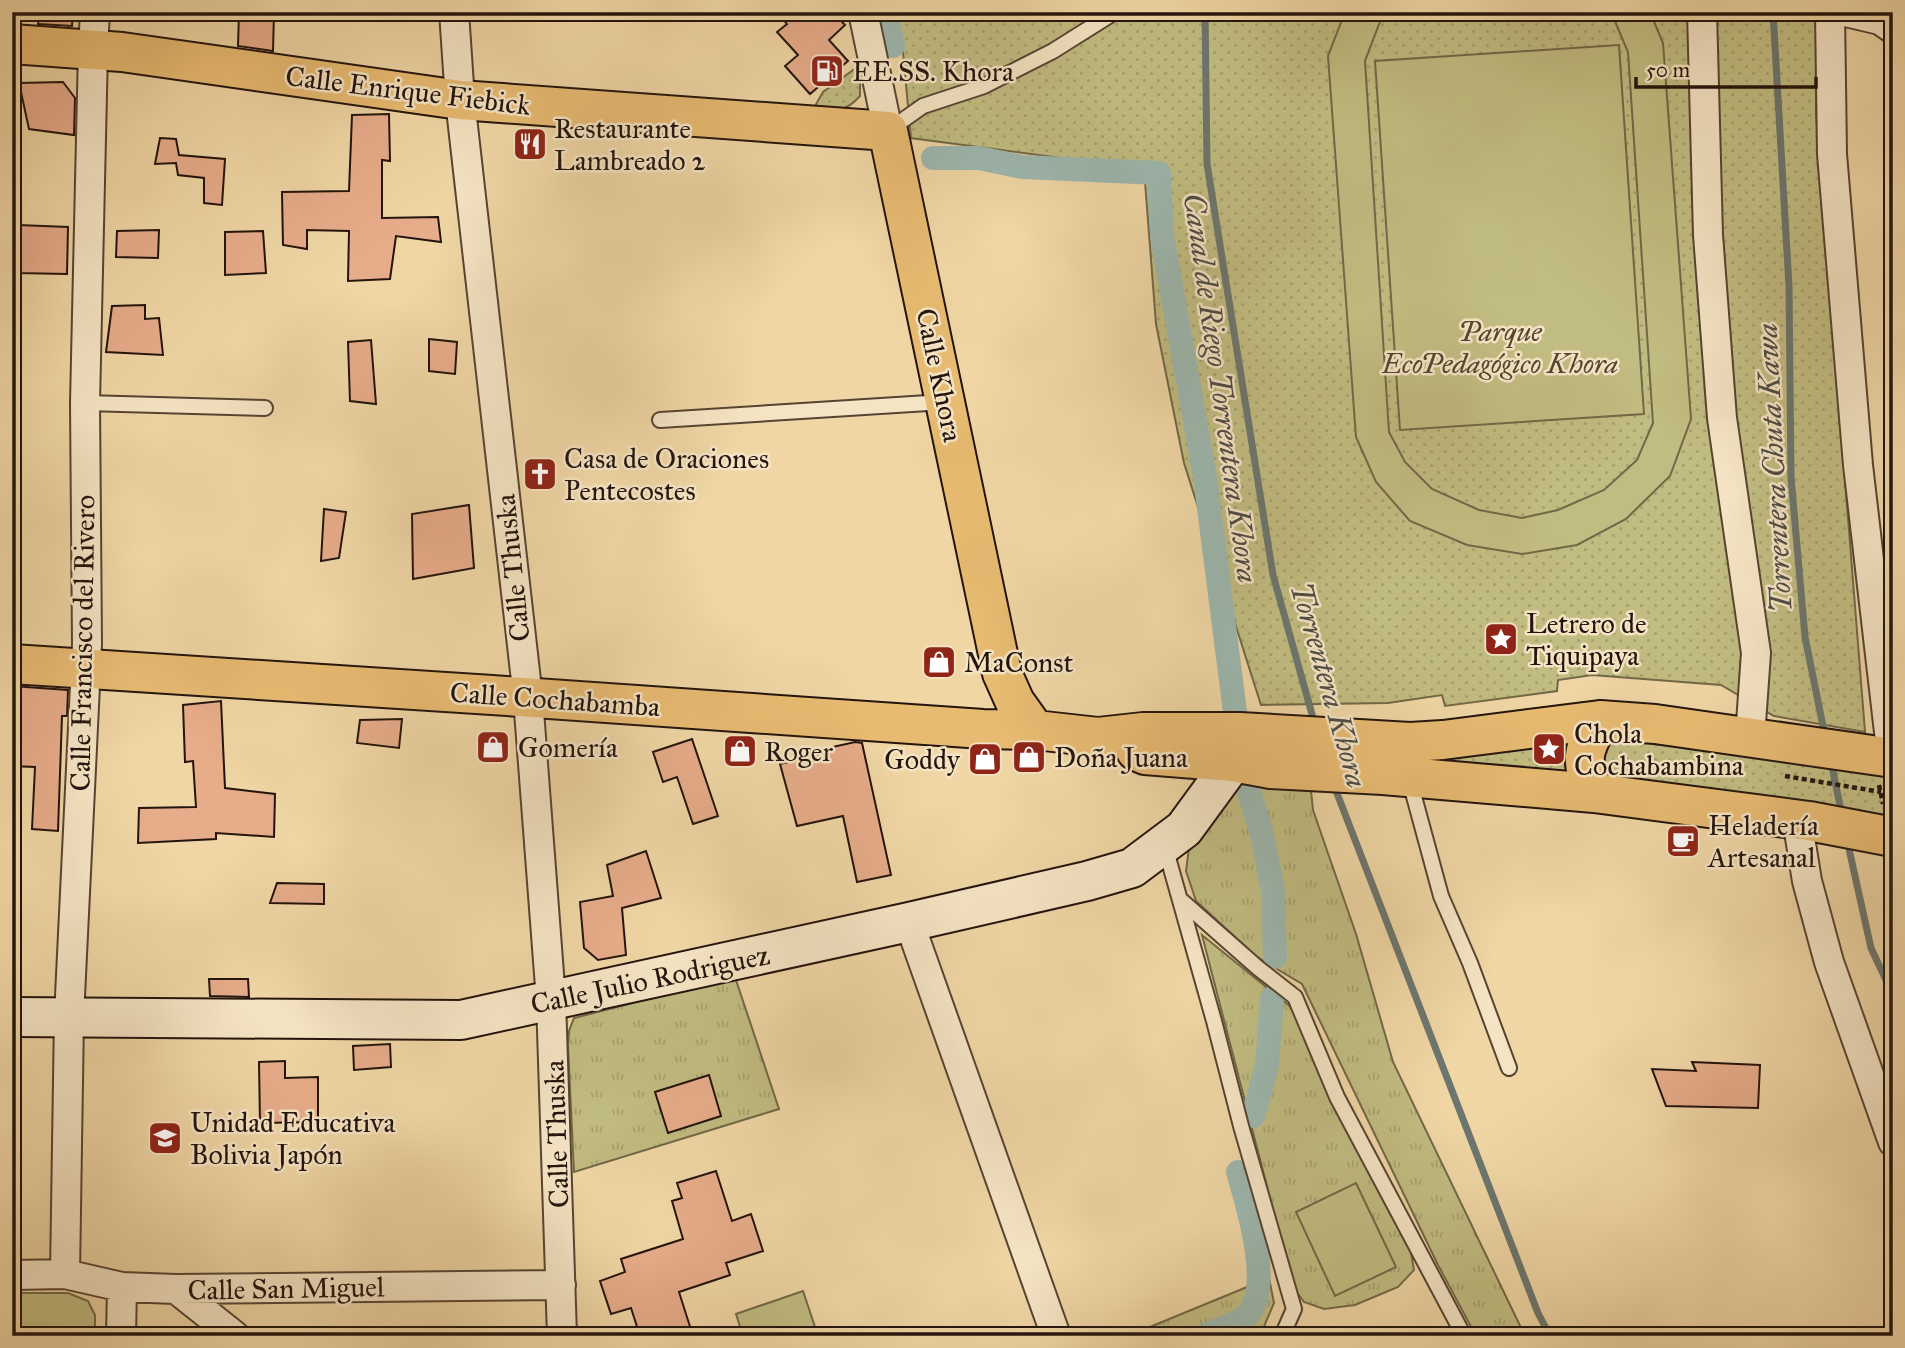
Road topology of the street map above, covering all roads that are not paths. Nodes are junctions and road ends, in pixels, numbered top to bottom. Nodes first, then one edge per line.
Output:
1 (454, 12) edge
2 (863, 12) edge
3 (1115, 12) edge
4 (1702, 12) edge
5 (1830, 12) edge
6 (1846, 12) edge
7 (1893, 29) edge
8 (94, 31) edge
9 (12, 44) edge
10 (460, 100) junction
11 (888, 131) junction
12 (946, 402) junction
13 (85, 403) junction
14 (265, 408) dead end
15 (660, 420) dead end
16 (12, 664) edge
17 (86, 669) junction
18 (528, 698) junction
19 (1600, 720) junction
20 (1035, 730) junction
21 (1098, 737) junction
22 (1750, 737) junction
23 (1290, 747) junction
24 (1233, 762) junction
25 (1880, 771) edge
26 (1396, 776) junction
27 (1594, 793) junction
28 (1803, 820) junction
29 (1888, 829) edge
30 (1165, 846) junction
31 (1182, 901) junction
32 (909, 922) junction
33 (551, 1000) junction
34 (12, 1017) edge
35 (69, 1017) junction
36 (1509, 1068) dead end
37 (1893, 1142) edge
38 (65, 1274) junction
39 (12, 1275) edge
40 (561, 1285) junction
41 (122, 1287) junction
42 (176, 1289) junction
43 (121, 1336) edge
44 (235, 1336) edge
45 (562, 1336) edge
46 (1056, 1336) edge
47 (1282, 1336) edge
48 (1464, 1336) edge

1 - 10 street, Calle Thuska
2 - 11 street, Calle Khora
3 - 11 lane
4 - 22 street
5 - 25 street
6 - 7 street
8 - 9 main road, Calle Enrique Fiebick
8 - 10 main road, Calle Enrique Fiebick
8 - 13 street, Calle Francisco del Rivero
10 - 11 main road, Calle Enrique Fiebick
10 - 18 street, Calle Thuska
11 - 12 main road, Calle Khora
12 - 15 lane
12 - 20 main road, Calle Khora
13 - 14 lane
13 - 17 street, Calle Francisco del Rivero
16 - 17 main road, Calle Cochabamba
17 - 18 main road, Calle Cochabamba
17 - 35 street, Calle Francisco del Rivero
18 - 20 main road, Calle Cochabamba
18 - 33 street, Calle Thuska
19 - 22 main road
19 - 23 main road
19 - 27 main road
20 - 21 main road, Calle Cochabamba
21 - 23 main road
21 - 24 main road
22 - 25 main road
23 - 24 main road
23 - 26 main road
24 - 30 main road, Calle Julio Rodriguez
26 - 27 main road
26 - 36 lane
27 - 28 main road
28 - 29 main road
28 - 37 street
30 - 31 lane
30 - 32 main road, Calle Julio Rodriguez
31 - 47 lane
31 - 48 lane
32 - 33 main road, Calle Julio Rodriguez
32 - 46 street
33 - 35 main road, Calle Julio Rodriguez
33 - 40 street, Calle Thuska
34 - 35 main road, Calle Julio Rodriguez
35 - 38 street, Calle Francisco del Rivero
38 - 39 street, Calle San Miguel
38 - 41 street, Calle San Miguel
40 - 42 street, Calle San Miguel
40 - 45 street, Calle Thuska
41 - 42 street, Calle San Miguel
41 - 43 street
42 - 44 street

